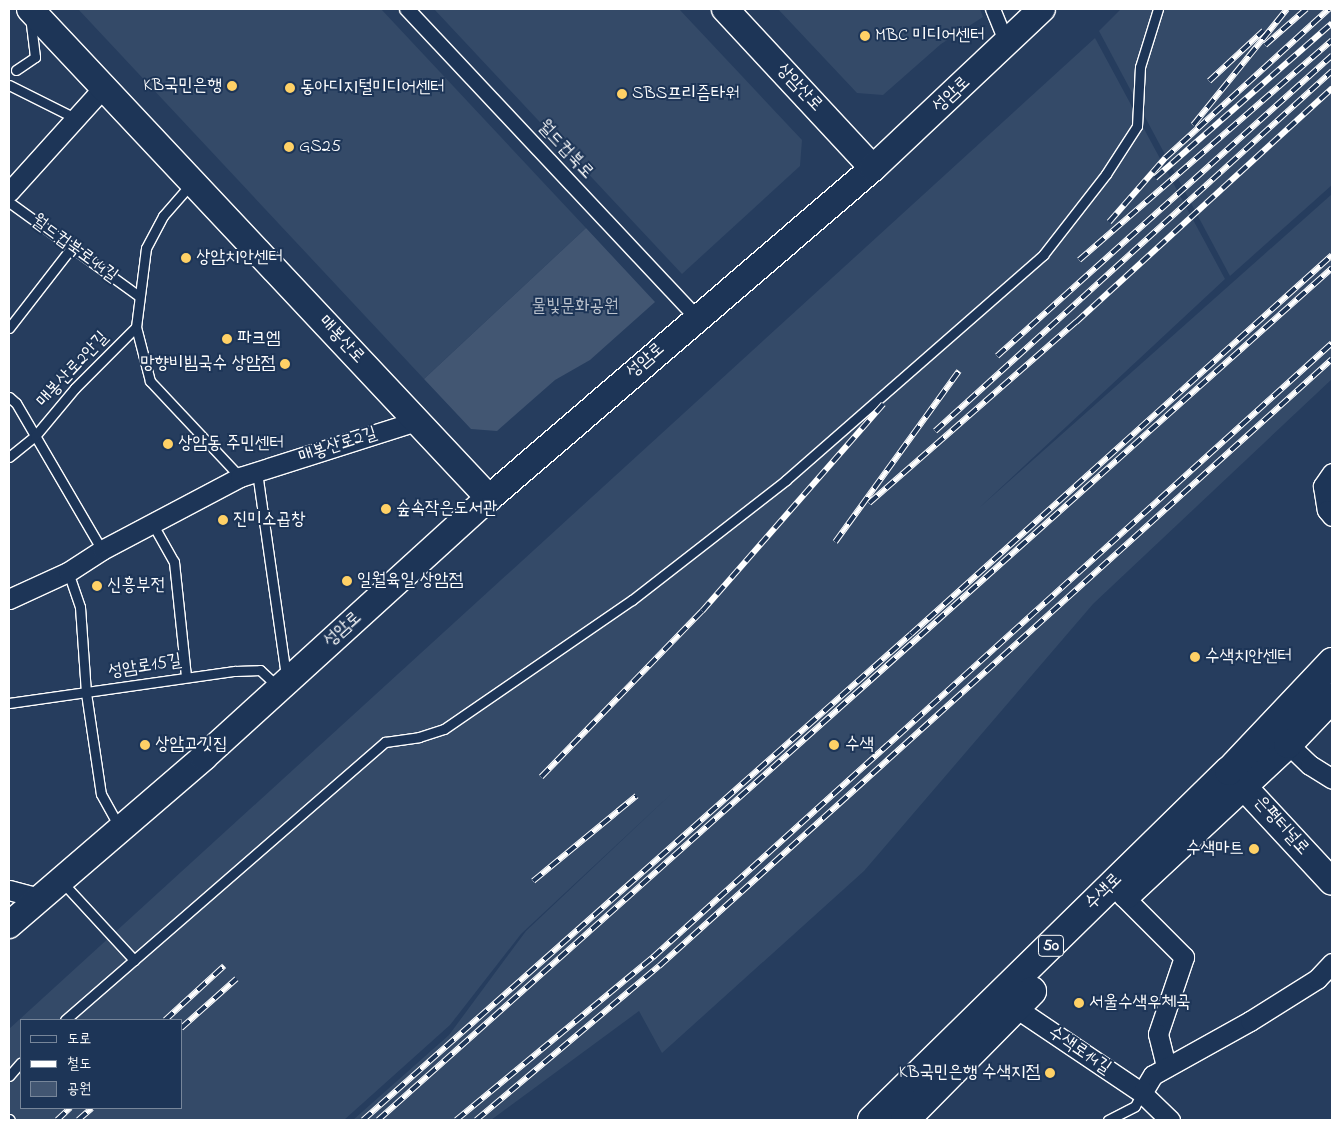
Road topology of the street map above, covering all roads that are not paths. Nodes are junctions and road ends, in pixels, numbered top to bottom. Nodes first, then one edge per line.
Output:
1 (29, 9) edge
2 (407, 9) edge
3 (725, 9) edge
4 (994, 9) edge
5 (1042, 9) edge
6 (1158, 9) edge
7 (1007, 44) junction
8 (16, 70) dead end
9 (9, 85) edge
10 (104, 87) junction
11 (77, 119) junction
12 (873, 168) junction
13 (192, 182) junction
14 (9, 192) edge
15 (9, 202) edge
16 (71, 248) junction
17 (139, 296) junction
18 (696, 318) junction
19 (136, 327) junction
20 (9, 328) edge
21 (9, 397) edge
22 (417, 421) junction
23 (35, 436) junction
24 (9, 457) edge
25 (1332, 473) edge
26 (249, 474) junction
27 (489, 498) junction
28 (1332, 516) edge
29 (152, 523) junction
30 (102, 550) junction
31 (68, 572) junction
32 (9, 599) edge
33 (1332, 662) edge
34 (186, 676) junction
35 (283, 684) junction
36 (86, 693) junction
37 (1332, 698) edge
38 (9, 704) edge
39 (1288, 744) junction
40 (1236, 777) junction
41 (1332, 779) edge
42 (120, 828) junction
43 (60, 880) junction
44 (1332, 882) edge
45 (9, 890) edge
46 (1124, 897) junction
47 (38, 898) junction
48 (9, 925) edge
49 (134, 960) junction
50 (1332, 964) edge
51 (1016, 1008) junction
52 (66, 1019) edge
53 (20, 1063) edge
54 (1166, 1067) junction
55 (9, 1076) edge
56 (1142, 1093) junction
57 (872, 1120) edge
58 (905, 1120) edge
59 (1108, 1120) edge
60 (1170, 1120) edge

1 - 8 lane
1 - 10 main road, 매봉산로
2 - 18 street, 월드컵북로
3 - 12 main road, 상암산로
4 - 7 street
5 - 7 main road, 성암로
6 - 49 lane
7 - 12 main road, 성암로
9 - 11 lane
10 - 11 street
10 - 13 main road, 매봉산로
11 - 14 street
12 - 18 main road, 성암로
13 - 17 lane
13 - 22 main road, 매봉산로
15 - 16 lane, 월드컵북로44길
16 - 17 lane, 월드컵북로44길
16 - 20 lane
17 - 19 lane
18 - 27 main road, 성암로
19 - 23 lane, 매봉산로2안길
19 - 26 lane
21 - 23 lane, 매봉산로2안길
22 - 26 street, 매봉산로2길
22 - 27 main road, 매봉산로
23 - 24 lane
23 - 30 lane, 매봉산로2안길
25 - 28 street
26 - 29 street, 매봉산로2길
26 - 35 lane
27 - 35 main road, 성암로
29 - 30 street, 매봉산로2길
29 - 34 lane
30 - 31 street, 매봉산로2길
31 - 32 street, 매봉산로2길
31 - 36 lane
33 - 40 main road, 수색로 / 50
34 - 35 lane, 성암로15길
34 - 36 lane, 성암로15길
35 - 42 main road, 성암로
36 - 38 lane, 성암로15길
36 - 42 lane
37 - 39 main road, 수색로 / 50
39 - 40 main road, 수색로 / 50
39 - 41 street
40 - 44 main road, 은평터널로
40 - 46 main road, 수색로 / 50
40 - 57 main road, 수색로 / 50
42 - 43 main road, 성암로
43 - 47 main road, 성암로
43 - 49 lane
45 - 47 street
46 - 51 main road, 수색로 / 50
46 - 54 street
47 - 48 main road, 성암로
49 - 52 lane
50 - 54 street
51 - 56 street, 수색로14길
51 - 58 main road, 수색로 / 50
53 - 55 lane
54 - 56 street
56 - 59 lane
56 - 60 street, 수색로14길

